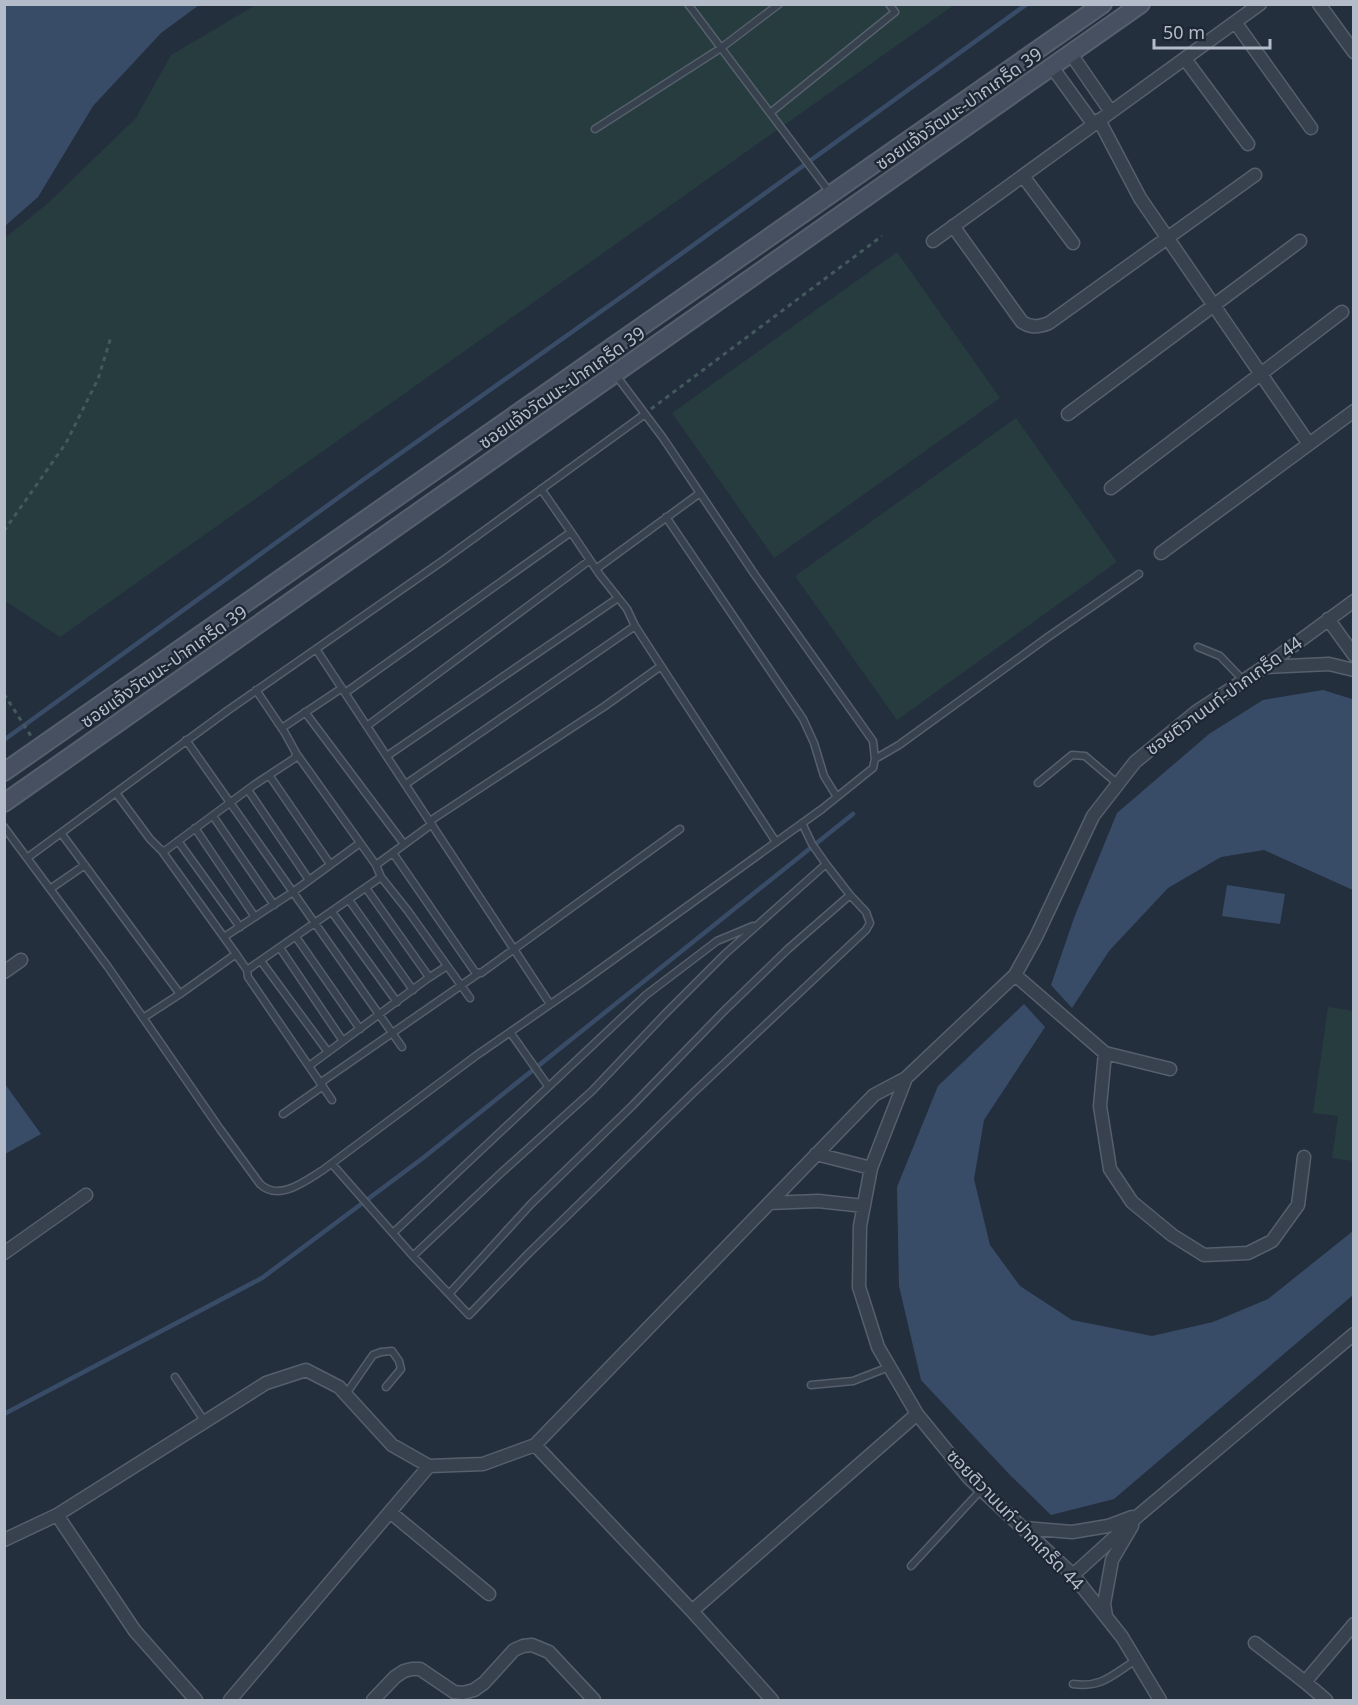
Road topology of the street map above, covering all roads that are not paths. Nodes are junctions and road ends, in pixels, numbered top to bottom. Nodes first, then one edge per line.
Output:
1 (688, 4) edge
2 (779, 4) edge
3 (890, 4) edge
4 (1141, 4) edge
5 (1260, 4) edge
6 (1319, 4) edge
7 (1102, 5) edge
8 (1117, 22) junction
9 (1235, 22) junction
10 (721, 48) junction
11 (1353, 52) edge
12 (1071, 54) junction
13 (1185, 59) junction
14 (1052, 67) junction
15 (1111, 112) junction
16 (770, 113) junction
17 (1096, 122) junction
18 (1311, 128) dead end
19 (595, 129) dead end
20 (1248, 144) dead end
21 (1255, 175) dead end
22 (1023, 176) junction
23 (832, 194) junction
24 (953, 226) junction
25 (1168, 238) junction
26 (933, 241) dead end
27 (1300, 241) dead end
28 (1073, 243) dead end
29 (1214, 305) junction
30 (1342, 312) dead end
31 (615, 374) junction
32 (1261, 374) junction
33 (1353, 411) edge
34 (645, 414) junction
35 (1068, 414) dead end
36 (1309, 444) junction
37 (1111, 488) dead end
38 (541, 489) junction
39 (700, 493) junction
40 (666, 517) junction
41 (571, 532) junction
42 (1161, 554) dead end
43 (590, 560) junction
44 (596, 569) junction
45 (1140, 574) dead end
46 (618, 598) junction
47 (1353, 601) edge
48 (1328, 619) junction
49 (634, 626) junction
50 (1198, 647) dead end
51 (316, 649) junction
52 (1353, 655) edge
53 (661, 666) junction
54 (1264, 667) junction
55 (1353, 670) edge
56 (1243, 681) junction
57 (256, 690) junction
58 (343, 690) junction
59 (305, 712) junction
60 (367, 726) junction
61 (282, 728) junction
62 (186, 740) junction
63 (296, 753) junction
64 (387, 756) junction
65 (875, 759) junction
66 (4, 772) edge
67 (269, 775) junction
68 (1038, 783) dead end
69 (406, 784) junction
70 (1118, 784) junction
71 (248, 790) junction
72 (116, 793) junction
73 (837, 797) junction
74 (231, 802) junction
75 (4, 803) edge
76 (213, 816) junction
77 (431, 822) junction
78 (802, 823) junction
79 (4, 827) edge
80 (195, 828) junction
81 (680, 829) dead end
82 (61, 833) junction
83 (178, 841) junction
84 (776, 842) junction
85 (360, 843) junction
86 (404, 844) junction
87 (162, 851) junction
88 (393, 853) junction
89 (27, 858) junction
90 (330, 864) junction
91 (826, 864) junction
92 (85, 865) junction
93 (376, 865) junction
94 (381, 877) junction
95 (309, 880) junction
96 (366, 888) junction
97 (50, 889) junction
98 (293, 892) junction
99 (850, 895) junction
100 (350, 900) junction
101 (274, 905) junction
102 (332, 912) junction
103 (255, 917) junction
104 (760, 923) junction
105 (315, 924) junction
106 (240, 927) junction
107 (224, 937) junction
108 (296, 937) junction
109 (280, 948) junction
110 (514, 949) junction
111 (236, 954) junction
112 (21, 960) dead end
113 (261, 961) junction
114 (447, 966) junction
115 (247, 970) junction
116 (4, 972) edge
117 (479, 973) junction
118 (1015, 975) junction
119 (429, 977) junction
120 (462, 985) junction
121 (413, 990) junction
122 (180, 994) junction
123 (470, 998) dead end
124 (397, 1002) junction
125 (550, 1004) junction
126 (379, 1015) junction
127 (143, 1018) junction
128 (360, 1029) junction
129 (510, 1032) junction
130 (393, 1034) junction
131 (344, 1041) junction
132 (402, 1047) dead end
133 (328, 1052) junction
134 (1105, 1053) junction
135 (309, 1066) junction
136 (1170, 1069) dead end
137 (906, 1078) junction
138 (321, 1085) junction
139 (548, 1086) junction
140 (332, 1100) dead end
141 (283, 1114) dead end
142 (816, 1154) junction
143 (1304, 1157) dead end
144 (332, 1164) junction
145 (871, 1168) junction
146 (86, 1195) dead end
147 (769, 1203) junction
148 (864, 1206) junction
149 (393, 1233) junction
150 (4, 1253) edge
151 (413, 1256) junction
152 (449, 1294) junction
153 (1353, 1334) edge
154 (889, 1367) junction
155 (175, 1377) dead end
156 (811, 1385) dead end
157 (386, 1387) dead end
158 (346, 1394) junction
159 (917, 1414) junction
160 (205, 1422) junction
161 (535, 1444) junction
162 (429, 1466) junction
163 (982, 1489) junction
164 (390, 1512) junction
165 (57, 1515) junction
166 (1139, 1515) junction
167 (1024, 1528) junction
168 (4, 1540) edge
169 (911, 1566) dead end
170 (1072, 1575) junction
171 (489, 1594) dead end
172 (692, 1611) junction
173 (1106, 1617) junction
174 (1353, 1624) edge
175 (1255, 1643) dead end
176 (1136, 1660) junction
177 (1305, 1682) junction
178 (1073, 1684) dead end
179 (196, 1701) edge
180 (230, 1701) edge
181 (373, 1701) edge
182 (594, 1701) edge
183 (772, 1701) edge
184 (1160, 1701) edge
185 (1326, 1701) edge

1 - 10 lane
2 - 10 lane
3 - 16 lane
4 - 8 main road, ซอยแจ้งวัฒนะ-ปากเกร็ด 39
5 - 9 street
6 - 11 street
7 - 8 street
7 - 23 main road, ซอยแจ้งวัฒนะ-ปากเกร็ด 39
8 - 12 main road, ซอยแจ้งวัฒนะ-ปากเกร็ด 39
9 - 13 street
9 - 18 street
10 - 16 lane
10 - 19 lane
12 - 14 main road, ซอยแจ้งวัฒนะ-ปากเกร็ด 39
12 - 15 street
13 - 15 street
13 - 20 street
14 - 17 street
14 - 31 main road, ซอยแจ้งวัฒนะ-ปากเกร็ด 39
15 - 17 street
16 - 23 lane
17 - 22 street
17 - 25 street
21 - 25 street
22 - 24 street
22 - 28 street
23 - 66 main road, ซอยแจ้งวัฒนะ-ปากเกร็ด 39
24 - 25 street
24 - 26 street
25 - 29 street
27 - 29 street
29 - 32 street
29 - 35 street
30 - 32 street
31 - 34 lane
31 - 75 main road, ซอยแจ้งวัฒนะ-ปากเกร็ด 39
32 - 36 street
32 - 37 street
33 - 36 street
34 - 38 lane
34 - 39 lane
36 - 42 street
38 - 41 lane
38 - 51 lane
39 - 40 lane
39 - 65 lane
40 - 44 lane
40 - 73 lane
41 - 43 lane
41 - 58 lane
43 - 44 lane
43 - 60 lane
44 - 46 lane
45 - 65 lane
46 - 49 lane
46 - 64 lane
47 - 48 street, ซอยติวานนท์-ปากเกร็ด 44
48 - 52 street
48 - 54 street, ซอยติวานนท์-ปากเกร็ด 44
49 - 53 lane
49 - 69 lane
50 - 56 lane
51 - 57 lane
51 - 58 lane
53 - 77 lane
53 - 84 lane
54 - 55 street
54 - 56 street, ซอยติวานนท์-ปากเกร็ด 44
56 - 70 street, ซอยติวานนท์-ปากเกร็ด 44
57 - 61 lane
57 - 62 lane
58 - 59 lane
58 - 60 lane
59 - 61 lane
59 - 86 lane
60 - 64 lane
61 - 63 lane
62 - 72 lane
62 - 74 lane
63 - 67 lane
63 - 85 lane
64 - 69 lane
65 - 73 lane
67 - 71 lane
67 - 90 lane
68 - 70 lane
69 - 77 lane
70 - 118 street, ซอยติวานนท์-ปากเกร็ด 44
71 - 74 lane
71 - 95 lane
72 - 82 lane
72 - 87 lane
73 - 78 lane
74 - 76 lane
74 - 98 lane
76 - 80 lane
76 - 101 lane
77 - 86 lane
77 - 110 lane
78 - 84 lane
78 - 91 lane
79 - 89 lane
80 - 83 lane
80 - 103 lane
81 - 110 lane
82 - 89 lane
82 - 92 lane
83 - 87 lane
83 - 106 lane
84 - 125 lane
85 - 90 lane
85 - 93 lane
86 - 88 lane
87 - 107 lane
88 - 93 lane
88 - 117 lane
89 - 97 lane
90 - 95 lane
91 - 99 lane
91 - 104 lane
92 - 97 lane
92 - 122 lane
93 - 94 lane
94 - 96 lane
94 - 114 lane
95 - 98 lane
96 - 100 lane
96 - 119 lane
97 - 127 lane
98 - 101 lane
98 - 105 lane
99 - 152 lane
99 - 152 lane
100 - 102 lane
100 - 121 lane
101 - 103 lane
102 - 105 lane
102 - 124 lane
103 - 106 lane
104 - 139 lane
104 - 151 lane
105 - 108 lane
105 - 126 lane
106 - 107 lane
107 - 111 lane
108 - 109 lane
108 - 128 lane
109 - 113 lane
109 - 131 lane
110 - 117 lane
110 - 125 lane
111 - 115 lane
111 - 122 lane
112 - 116 street
113 - 115 lane
113 - 133 lane
114 - 119 lane
114 - 120 lane
115 - 135 lane
117 - 120 lane
118 - 134 street
118 - 137 street, ซอยติวานนท์-ปากเกร็ด 44
119 - 121 lane
120 - 123 lane
120 - 130 lane
121 - 124 lane
122 - 127 lane
124 - 126 lane
125 - 129 lane
126 - 128 lane
126 - 130 lane
127 - 144 lane
128 - 131 lane
129 - 139 lane
129 - 144 lane
130 - 132 lane
130 - 138 lane
131 - 133 lane
133 - 135 lane
134 - 136 street
134 - 143 street
135 - 138 lane
137 - 142 street
137 - 145 street, ซอยติวานนท์-ปากเกร็ด 44
138 - 140 lane
138 - 141 lane
139 - 149 lane
142 - 145 street
142 - 147 street
144 - 149 lane
145 - 148 street, ซอยติวานนท์-ปากเกร็ด 44
146 - 150 street
147 - 148 street
147 - 161 street
148 - 154 street, ซอยติวานนท์-ปากเกร็ด 44
149 - 151 lane
151 - 152 lane
153 - 166 street
154 - 156 lane
154 - 159 street, ซอยติวานนท์-ปากเกร็ด 44
155 - 160 lane
157 - 158 lane
158 - 160 street
158 - 162 street
159 - 163 street, ซอยติวานนท์-ปากเกร็ด 44
159 - 172 street
160 - 165 street
161 - 162 street
161 - 172 street
162 - 164 street
163 - 167 street, ซอยติวานนท์-ปากเกร็ด 44
163 - 169 lane
164 - 171 street
164 - 180 street
165 - 168 street
165 - 179 street
166 - 167 street
166 - 170 street
166 - 173 street
167 - 170 street, ซอยติวานนท์-ปากเกร็ด 44
170 - 173 street, ซอยติวานนท์-ปากเกร็ด 44
172 - 183 street
173 - 176 street, ซอยติวานนท์-ปากเกร็ด 44
174 - 177 street
175 - 177 street
176 - 178 lane
176 - 184 street, ซอยติวานนท์-ปากเกร็ด 44
177 - 185 street
181 - 182 street

